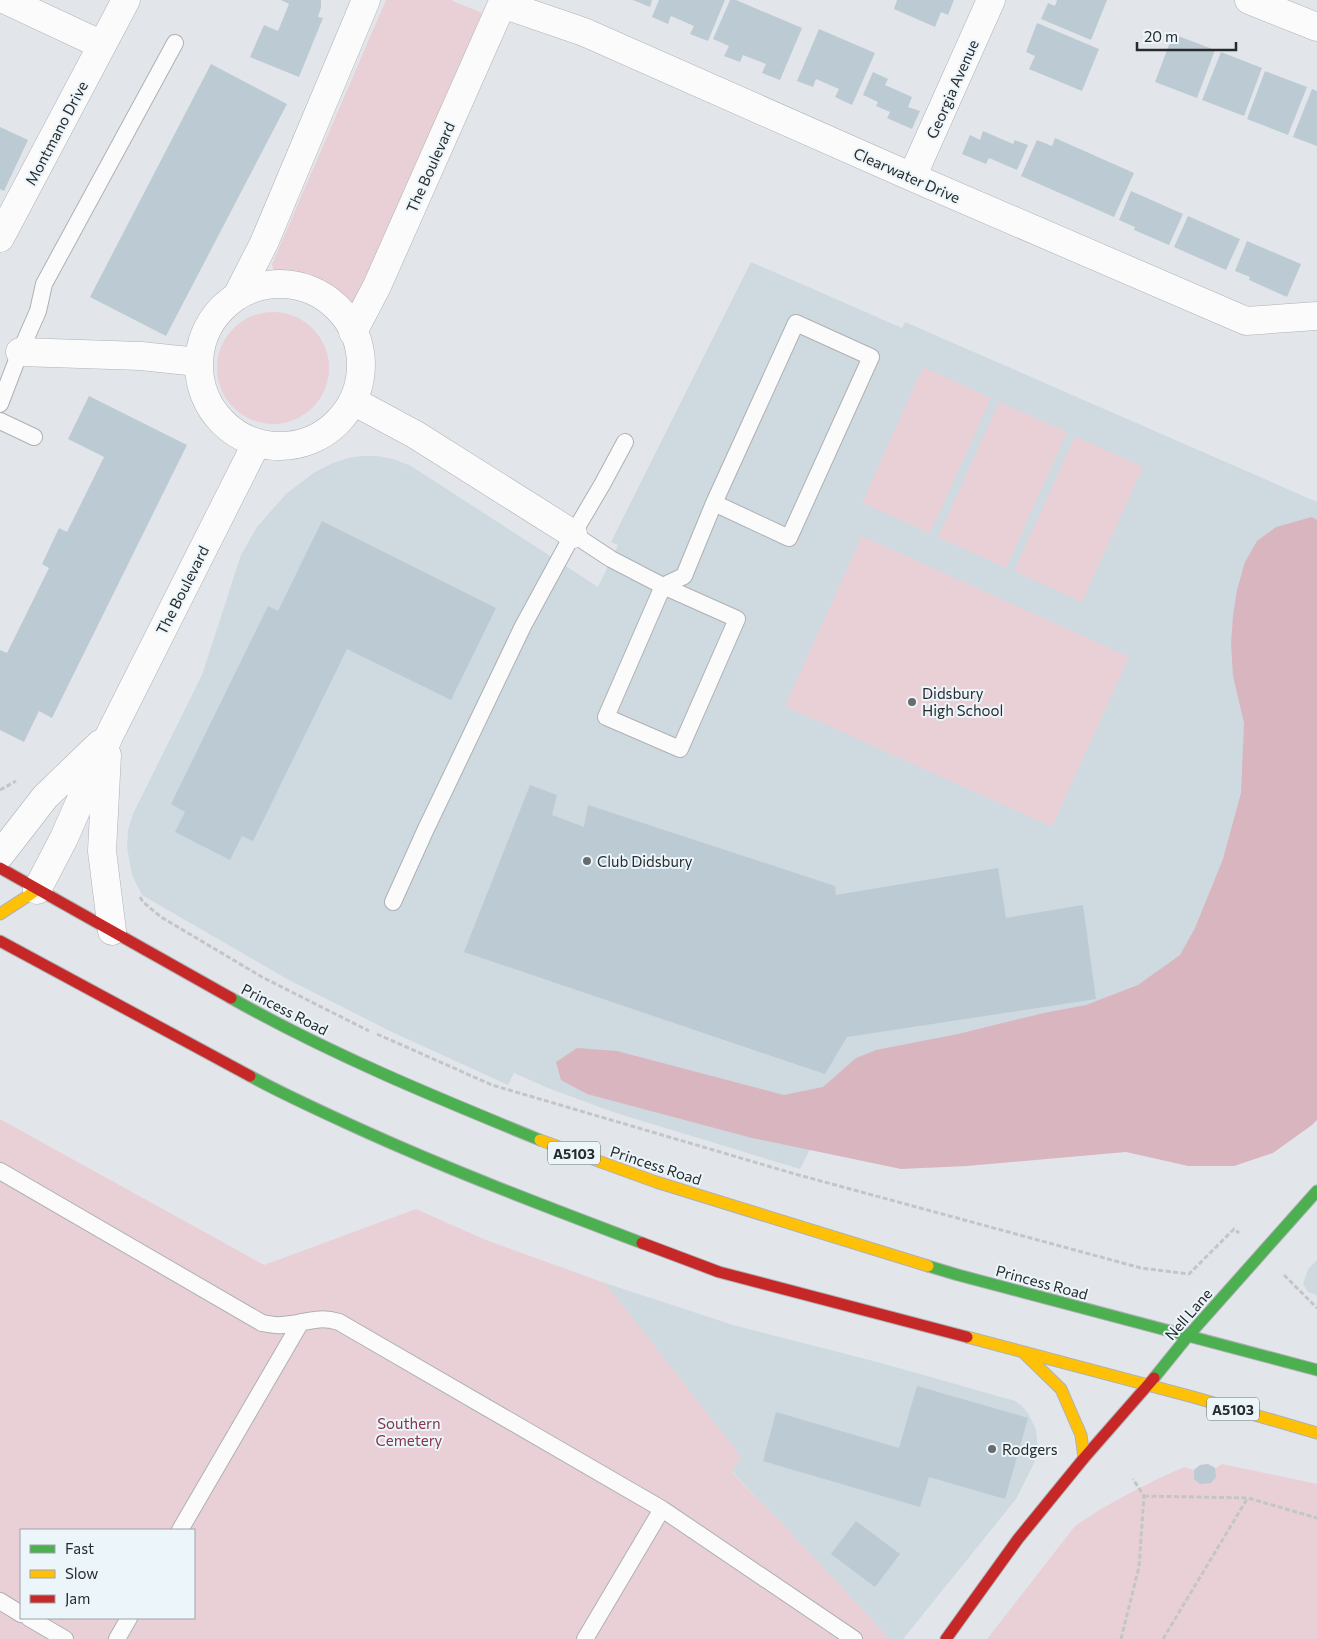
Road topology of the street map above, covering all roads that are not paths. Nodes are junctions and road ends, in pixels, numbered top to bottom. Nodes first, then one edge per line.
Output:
1 (6, 0) edge
2 (126, 0) edge
3 (366, 0) edge
4 (991, 0) edge
5 (1249, 0) edge
6 (502, 2) edge
7 (1317, 27) edge
8 (175, 43) dead end
9 (102, 45) junction
10 (912, 177) junction
11 (3, 226) edge
12 (238, 294) junction
13 (1317, 316) edge
14 (353, 332) junction
15 (20, 352) junction
16 (198, 362) junction
17 (352, 401) junction
18 (0, 404) edge
19 (0, 421) edge
20 (34, 437) dead end
21 (625, 442) dead end
22 (256, 444) junction
23 (714, 503) junction
24 (573, 534) junction
25 (664, 586) junction
26 (109, 736) junction
27 (0, 855) edge
28 (0, 868) edge
29 (37, 890) junction
30 (393, 902) dead end
31 (0, 914) edge
32 (112, 931) junction
33 (0, 941) edge
34 (0, 1171) edge
35 (1317, 1191) edge
36 (302, 1322) junction
37 (1188, 1336) junction
38 (1024, 1353) junction
39 (1317, 1370) edge
40 (1148, 1385) junction
41 (1317, 1433) edge
42 (1084, 1458) junction
43 (662, 1508) junction
44 (181, 1529) edge
45 (0, 1601) edge
46 (20, 1613) edge
47 (30, 1619) edge
48 (128, 1619) edge
49 (65, 1639) edge
50 (117, 1639) edge
51 (585, 1639) edge
52 (854, 1639) edge
53 (946, 1639) edge

1 - 9 street
2 - 9 street, Montmano Drive
3 - 12 street
4 - 10 street, Georgia Avenue
5 - 7 street
6 - 10 street, Clearwater Drive
6 - 14 street, The Boulevard
8 - 15 lane
9 - 11 street, Montmano Drive
10 - 13 street, Clearwater Drive
12 - 14 street
12 - 16 street
14 - 17 street
15 - 16 street
15 - 18 lane
16 - 22 street
17 - 22 street
17 - 24 street
19 - 20 lane
21 - 24 lane
22 - 26 street, The Boulevard
23 - 23 lane
23 - 25 lane
24 - 25 lane
24 - 30 lane
25 - 25 lane
26 - 27 street, The Boulevard
26 - 29 street, The Boulevard
26 - 32 street, The Boulevard
28 - 29 main road, Princess Road / A5103
29 - 31 main road
29 - 32 main road, Princess Road / A5103
32 - 37 main road, Princess Road / A5103
33 - 38 main road, A5103
34 - 36 lane
35 - 37 main road, Nell Lane
36 - 43 lane
36 - 44 lane
37 - 39 main road, Princess Road / A5103
37 - 40 main road, Nell Lane
38 - 40 main road, A5103
38 - 42 main road
40 - 41 main road, A5103
40 - 42 main road, Nell Lane
42 - 53 main road, Nell Lane
43 - 51 lane
43 - 52 lane
45 - 46 lane
47 - 49 lane
48 - 50 lane

